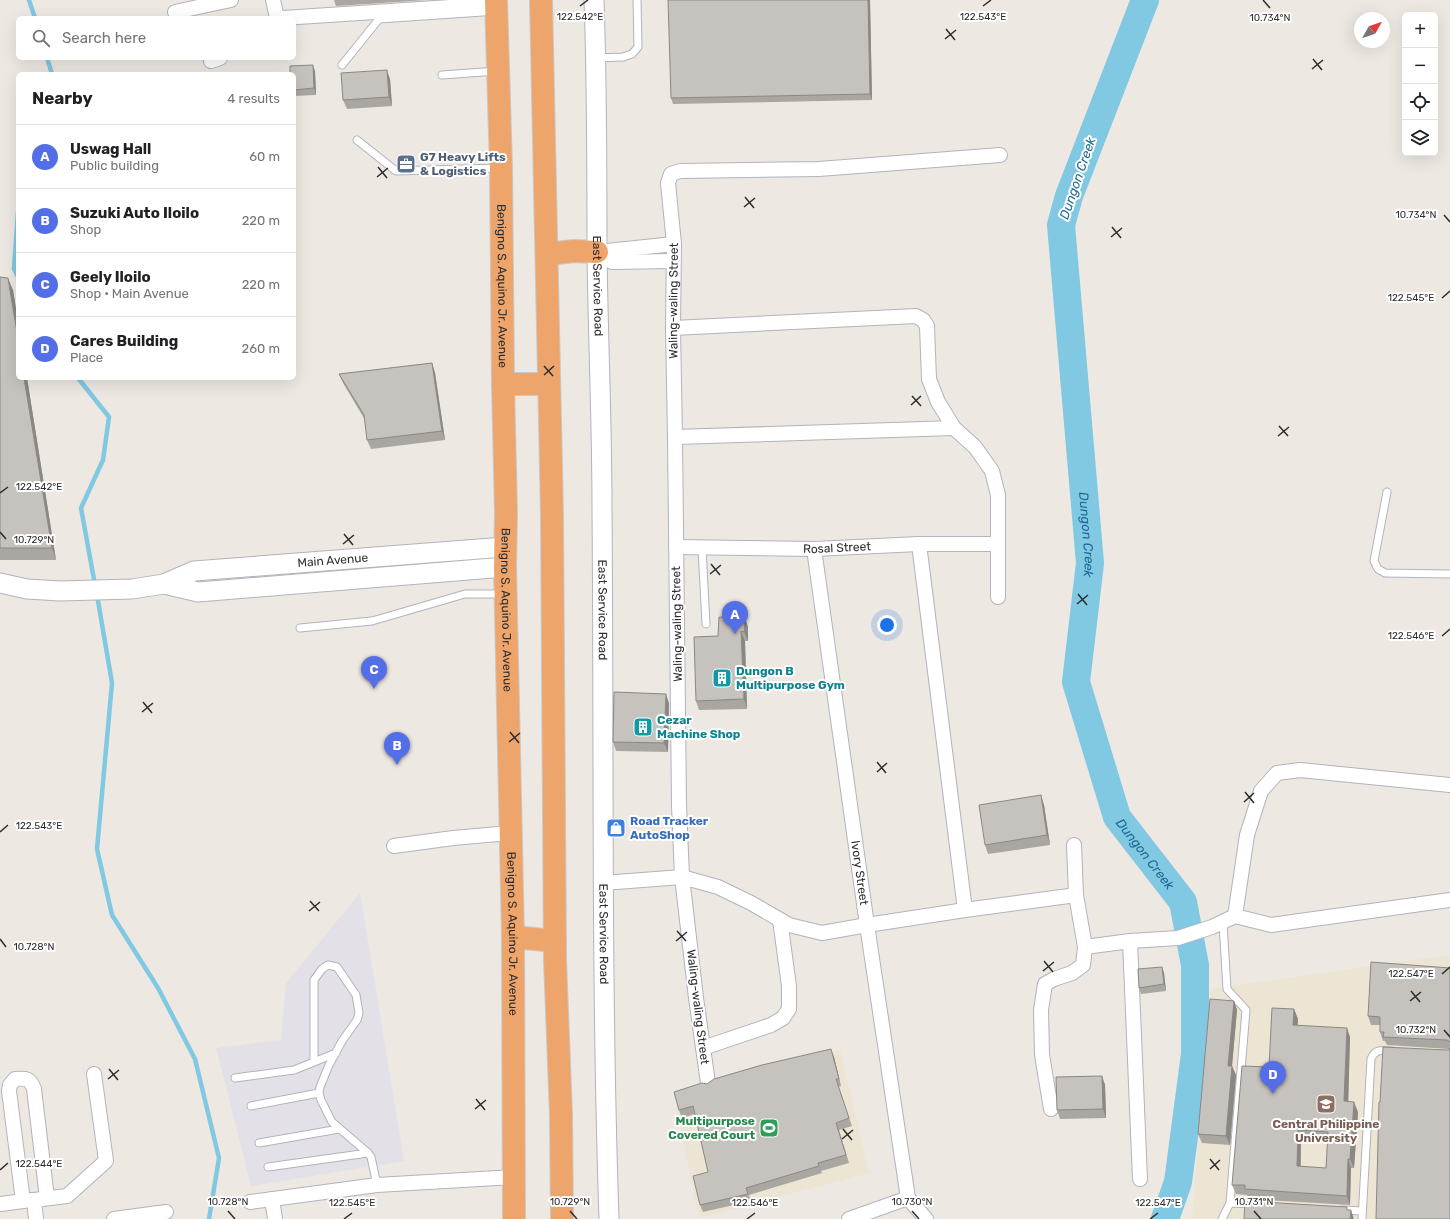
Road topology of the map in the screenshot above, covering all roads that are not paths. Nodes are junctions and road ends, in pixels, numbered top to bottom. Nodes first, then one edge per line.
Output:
1 (231, 0) edge
2 (273, 0) edge
3 (541, 0) edge
4 (594, 0) edge
5 (637, 0) edge
6 (496, 5) edge
7 (175, 12) dead end
8 (277, 16) edge
9 (296, 17) edge
10 (596, 58) junction
11 (342, 65) dead end
12 (499, 71) junction
13 (442, 75) dead end
14 (357, 140) dead end
15 (1000, 155) dead end
16 (500, 168) junction
17 (674, 244) junction
18 (597, 252) junction
19 (547, 254) junction
20 (673, 261) junction
21 (673, 328) junction
22 (503, 384) junction
23 (548, 384) junction
24 (954, 428) junction
25 (676, 436) junction
26 (1387, 492) dead end
27 (919, 544) junction
28 (998, 544) junction
29 (676, 547) junction
30 (702, 548) junction
31 (814, 548) junction
32 (505, 557) junction
33 (1450, 574) edge
34 (0, 583) edge
35 (507, 594) junction
36 (998, 597) dead end
37 (706, 624) dead end
38 (300, 628) dead end
39 (1450, 785) edge
40 (510, 833) junction
41 (1074, 845) dead end
42 (394, 846) dead end
43 (682, 877) junction
44 (603, 883) junction
45 (1076, 895) junction
46 (1450, 900) edge
47 (964, 910) junction
48 (780, 920) junction
49 (1223, 922) junction
50 (867, 924) junction
51 (513, 937) junction
52 (555, 941) junction
53 (1130, 941) junction
54 (1085, 947) junction
55 (702, 1048) junction
56 (1402, 1052) edge
57 (336, 1053) junction
58 (314, 1062) junction
59 (94, 1074) dead end
60 (234, 1078) dead end
61 (708, 1083) edge
62 (319, 1094) junction
63 (251, 1106) dead end
64 (1051, 1109) dead end
65 (339, 1129) junction
66 (259, 1143) dead end
67 (368, 1152) junction
68 (268, 1167) dead end
69 (513, 1177) junction
70 (1140, 1179) dead end
71 (377, 1185) junction
72 (908, 1198) junction
73 (272, 1199) junction
74 (34, 1200) junction
75 (250, 1202) dead end
76 (1230, 1203) junction
77 (0, 1204) edge
78 (1261, 1205) edge
79 (1331, 1209) edge
80 (1362, 1211) junction
81 (166, 1212) dead end
82 (36, 1219) edge
83 (114, 1219) edge
84 (275, 1219) edge
85 (514, 1219) edge
86 (562, 1219) edge
87 (609, 1219) edge
88 (849, 1219) edge
89 (926, 1219) edge
90 (1222, 1219) edge
91 (1362, 1219) edge

1 - 7 street
2 - 8 street
3 - 19 highway
4 - 10 street, East Service Road
5 - 10 lane
6 - 9 street
6 - 11 lane
6 - 12 highway, Benigno S. Aquino Jr. Avenue
10 - 18 street, East Service Road
12 - 13 lane
12 - 16 highway, Benigno S. Aquino Jr. Avenue
14 - 16 lane
15 - 17 street, Waling-waling Street
16 - 22 highway, Benigno S. Aquino Jr. Avenue
17 - 18 street
17 - 20 street, Waling-waling Street
18 - 19 highway
18 - 20 street
18 - 44 street, East Service Road
19 - 23 highway
20 - 21 street, Waling-waling Street
21 - 24 street
21 - 25 street, Waling-waling Street
22 - 23 highway
22 - 32 highway, Benigno S. Aquino Jr. Avenue
23 - 52 highway
24 - 25 street
24 - 28 street
25 - 29 street, Waling-waling Street
26 - 33 lane
27 - 28 street, Rosal Street
27 - 31 street, Rosal Street
27 - 47 street
28 - 36 street
29 - 30 street, Rosal Street
29 - 43 street, Waling-waling Street
30 - 31 street, Rosal Street
30 - 37 lane
31 - 50 street, Ivory Street
32 - 34 street, Main Avenue
32 - 35 highway, Benigno S. Aquino Jr. Avenue
35 - 38 lane
35 - 40 highway, Benigno S. Aquino Jr. Avenue
39 - 49 street
40 - 42 street
40 - 51 highway, Benigno S. Aquino Jr. Avenue
41 - 45 street
43 - 44 street
43 - 48 street
43 - 55 street, Waling-waling Street
44 - 87 street, East Service Road
45 - 47 street
45 - 54 street
46 - 49 street
47 - 50 street
48 - 50 street
48 - 55 street
49 - 53 street
49 - 76 lane
50 - 72 street, Ivory Street
51 - 52 highway
51 - 69 highway, Benigno S. Aquino Jr. Avenue
52 - 86 highway
53 - 54 street
53 - 70 street
54 - 64 street
55 - 61 street, Waling-waling Street
56 - 80 lane
57 - 58 lane
57 - 58 lane
57 - 62 lane
58 - 60 lane
59 - 74 street
62 - 63 lane
62 - 65 lane
65 - 66 lane
65 - 67 lane
67 - 68 lane
67 - 71 lane
69 - 71 street
69 - 85 highway, Benigno S. Aquino Jr. Avenue
71 - 73 street
72 - 88 street
72 - 89 street
73 - 75 street
73 - 84 street
74 - 74 street
74 - 77 street
74 - 82 street
76 - 78 lane
76 - 90 lane
79 - 80 lane
80 - 91 lane
81 - 83 street

